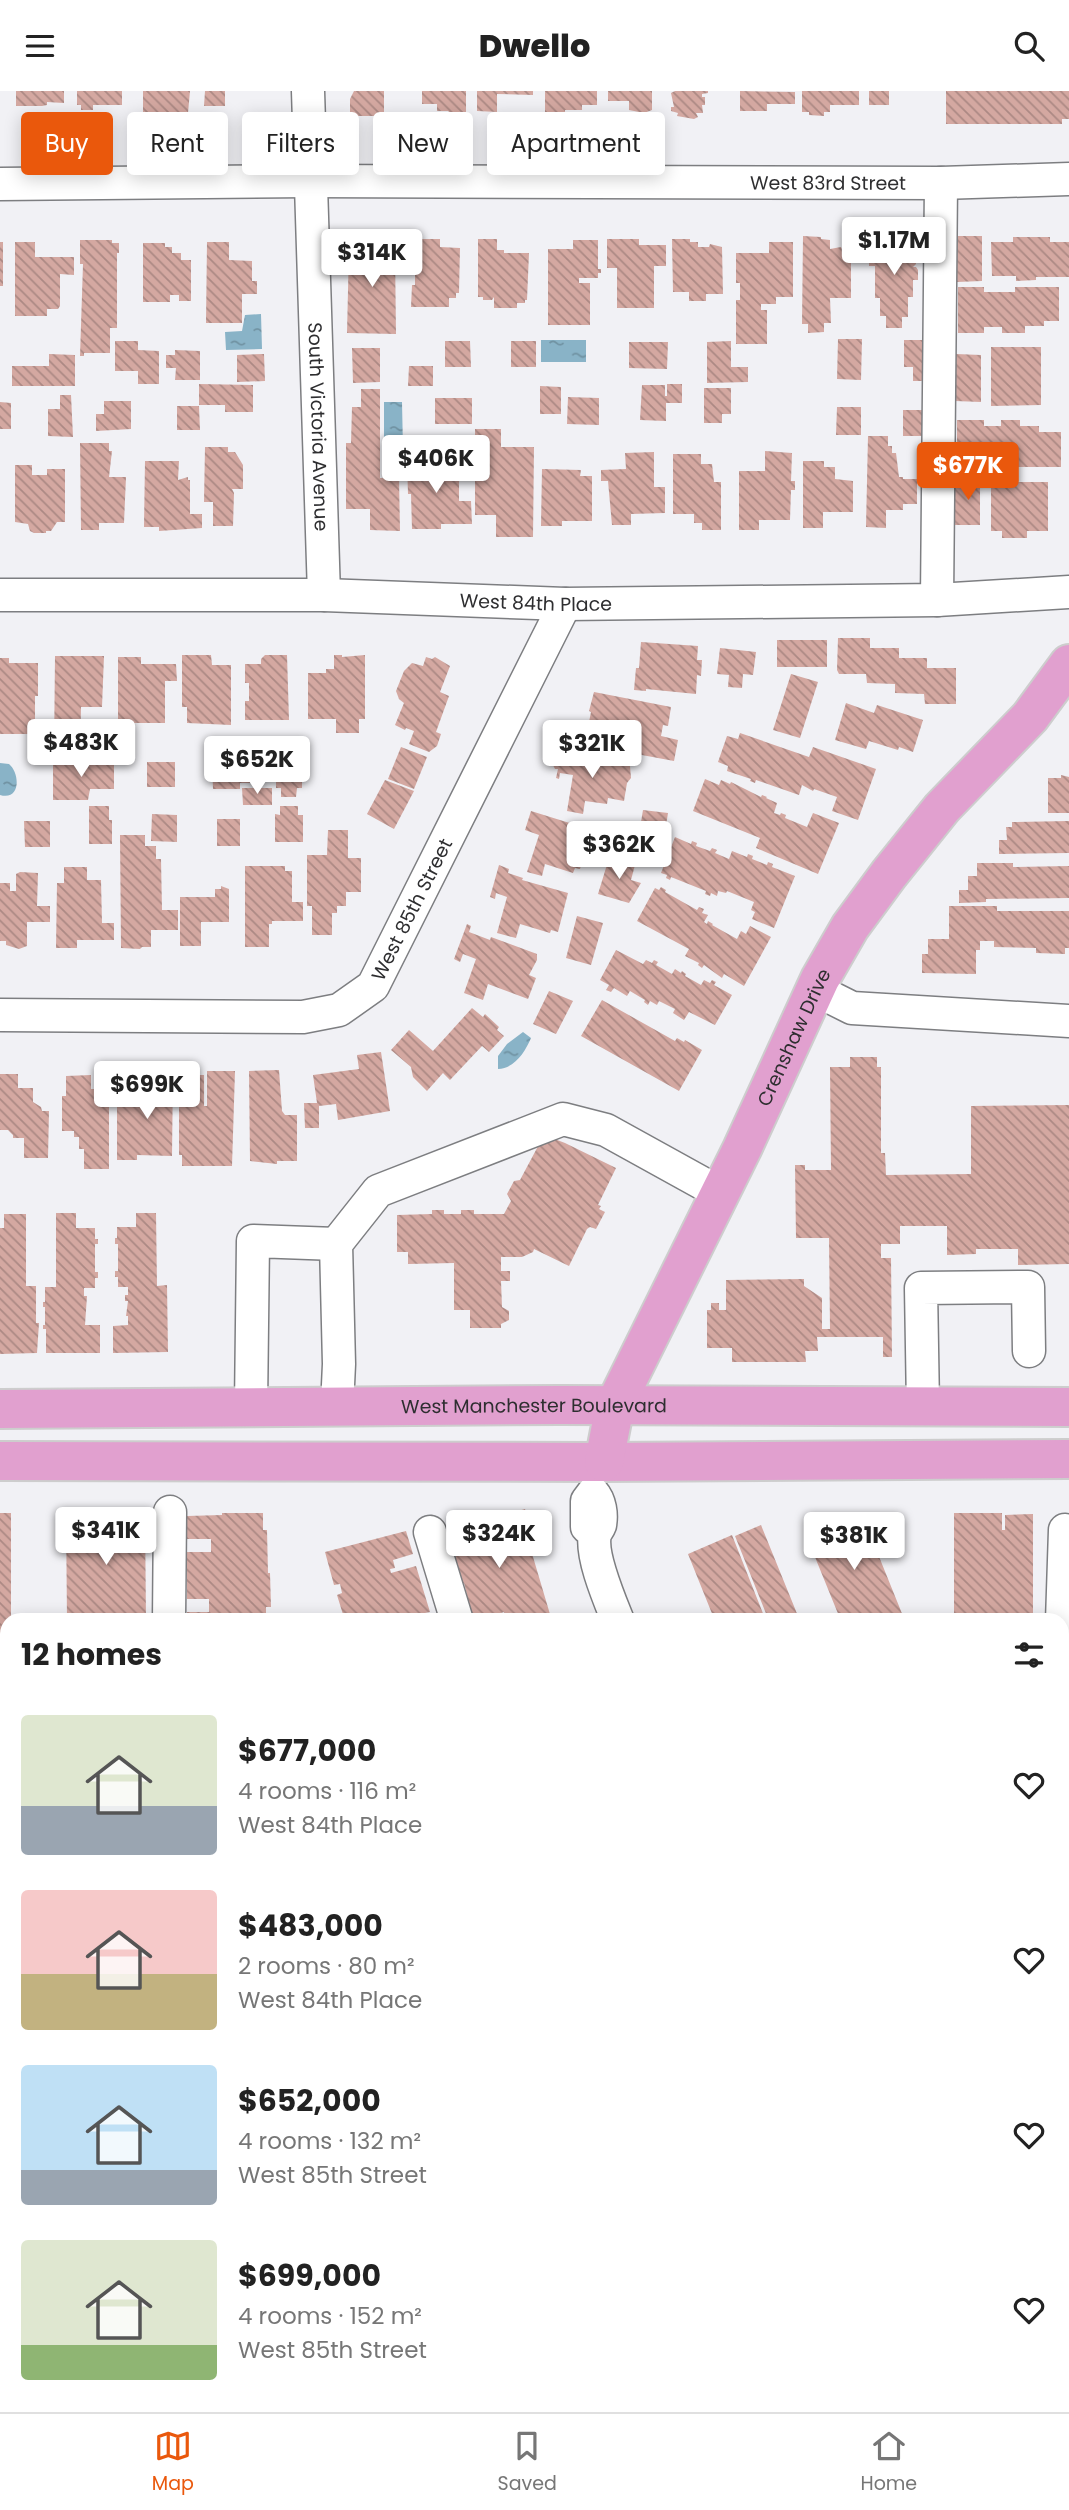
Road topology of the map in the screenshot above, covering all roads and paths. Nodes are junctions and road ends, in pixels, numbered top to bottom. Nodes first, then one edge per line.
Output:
1 (308, 91) edge
2 (1069, 179) edge
3 (309, 181) junction
4 (941, 183) junction
5 (0, 184) edge
6 (1069, 592) edge
7 (0, 595) edge
8 (324, 595) junction
9 (937, 600) junction
10 (565, 604) junction
11 (1069, 664) edge
12 (816, 990) junction
13 (0, 1015) edge
14 (1069, 1021) edge
15 (720, 1193) junction
16 (336, 1244) junction
17 (1029, 1352) dead end
18 (615, 1405) junction
19 (337, 1406) junction
20 (251, 1407) junction
21 (923, 1407) junction
22 (1069, 1408) edge
23 (0, 1409) edge
24 (1069, 1459) edge
25 (0, 1461) edge
26 (598, 1478) junction
27 (170, 1513) dead end
28 (1065, 1530) dead end
29 (430, 1532) dead end
30 (169, 1613) edge
31 (455, 1613) edge
32 (615, 1613) edge
33 (1062, 1613) edge

1 - 3 street, South Victoria Avenue
2 - 4 street, West 83rd Street
3 - 4 street, West 83rd Street
3 - 5 street, West 83rd Street
3 - 8 street, South Victoria Avenue
4 - 9 street
6 - 9 street, West 84th Place
7 - 8 street, West 84th Place
8 - 10 street, West 84th Place
9 - 10 street, West 84th Place
10 - 13 street, West 85th Street
11 - 12 main road, Crenshaw Drive
12 - 14 street
12 - 15 main road, Crenshaw Drive
15 - 16 street
15 - 18 main road, Crenshaw Drive
16 - 19 street
16 - 20 street
17 - 21 street
18 - 19 main road, West Manchester Boulevard
18 - 21 main road, West Manchester Boulevard
18 - 26 main road, Crenshaw Drive
19 - 20 main road, West Manchester Boulevard
20 - 23 main road, West Manchester Boulevard
21 - 22 main road, West Manchester Boulevard
24 - 26 main road
25 - 26 main road
26 - 32 street
27 - 30 street
28 - 33 street
29 - 31 street

